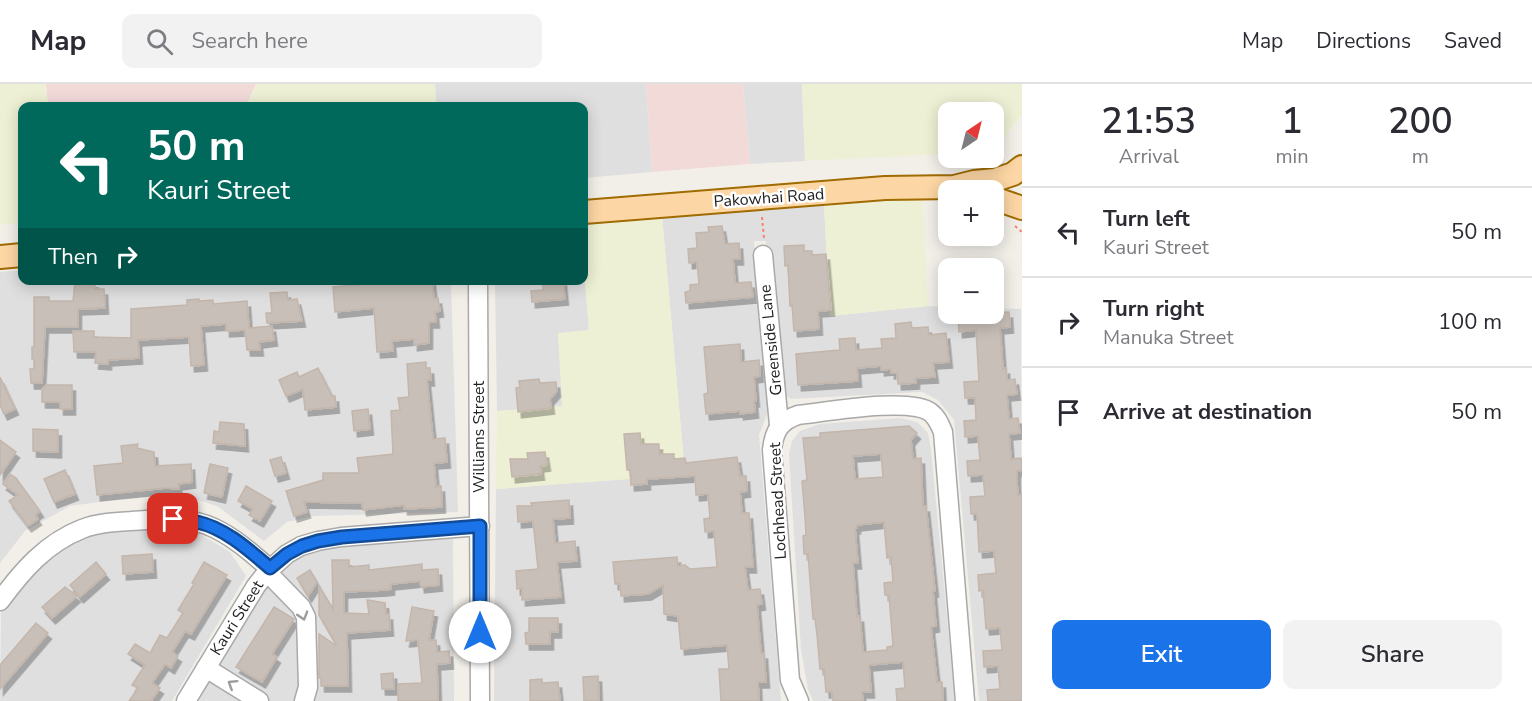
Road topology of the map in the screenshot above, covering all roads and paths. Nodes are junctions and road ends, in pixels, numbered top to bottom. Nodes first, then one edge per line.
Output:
1 (1022, 167) edge
2 (1022, 176) edge
3 (995, 180) edge
4 (938, 189) edge
5 (1004, 201) edge
6 (1022, 206) edge
7 (588, 212) edge
8 (18, 255) edge
9 (763, 255) dead end
10 (0, 257) edge
11 (478, 285) edge
12 (779, 425) junction
13 (480, 526) junction
14 (269, 570) junction
15 (0, 601) edge
16 (206, 668) junction
17 (186, 701) edge
18 (259, 701) edge
19 (304, 701) edge
20 (480, 701) edge
21 (799, 701) edge
22 (965, 701) edge

1 - 3 main road, Pakowhai Road
2 - 6 main road
4 - 7 main road, Pakowhai Road
5 - 6 main road
8 - 10 main road
9 - 12 street, Greenside Lane
11 - 13 street, Williams Street
12 - 21 street, Lochhead Street
12 - 22 street, Lochhead Street
13 - 14 street, Kauri Street
13 - 20 street, Williams Street
14 - 15 street
14 - 16 street, Kauri Street
14 -> 19 street
16 - 17 street, Kauri Street
18 -> 16 street

